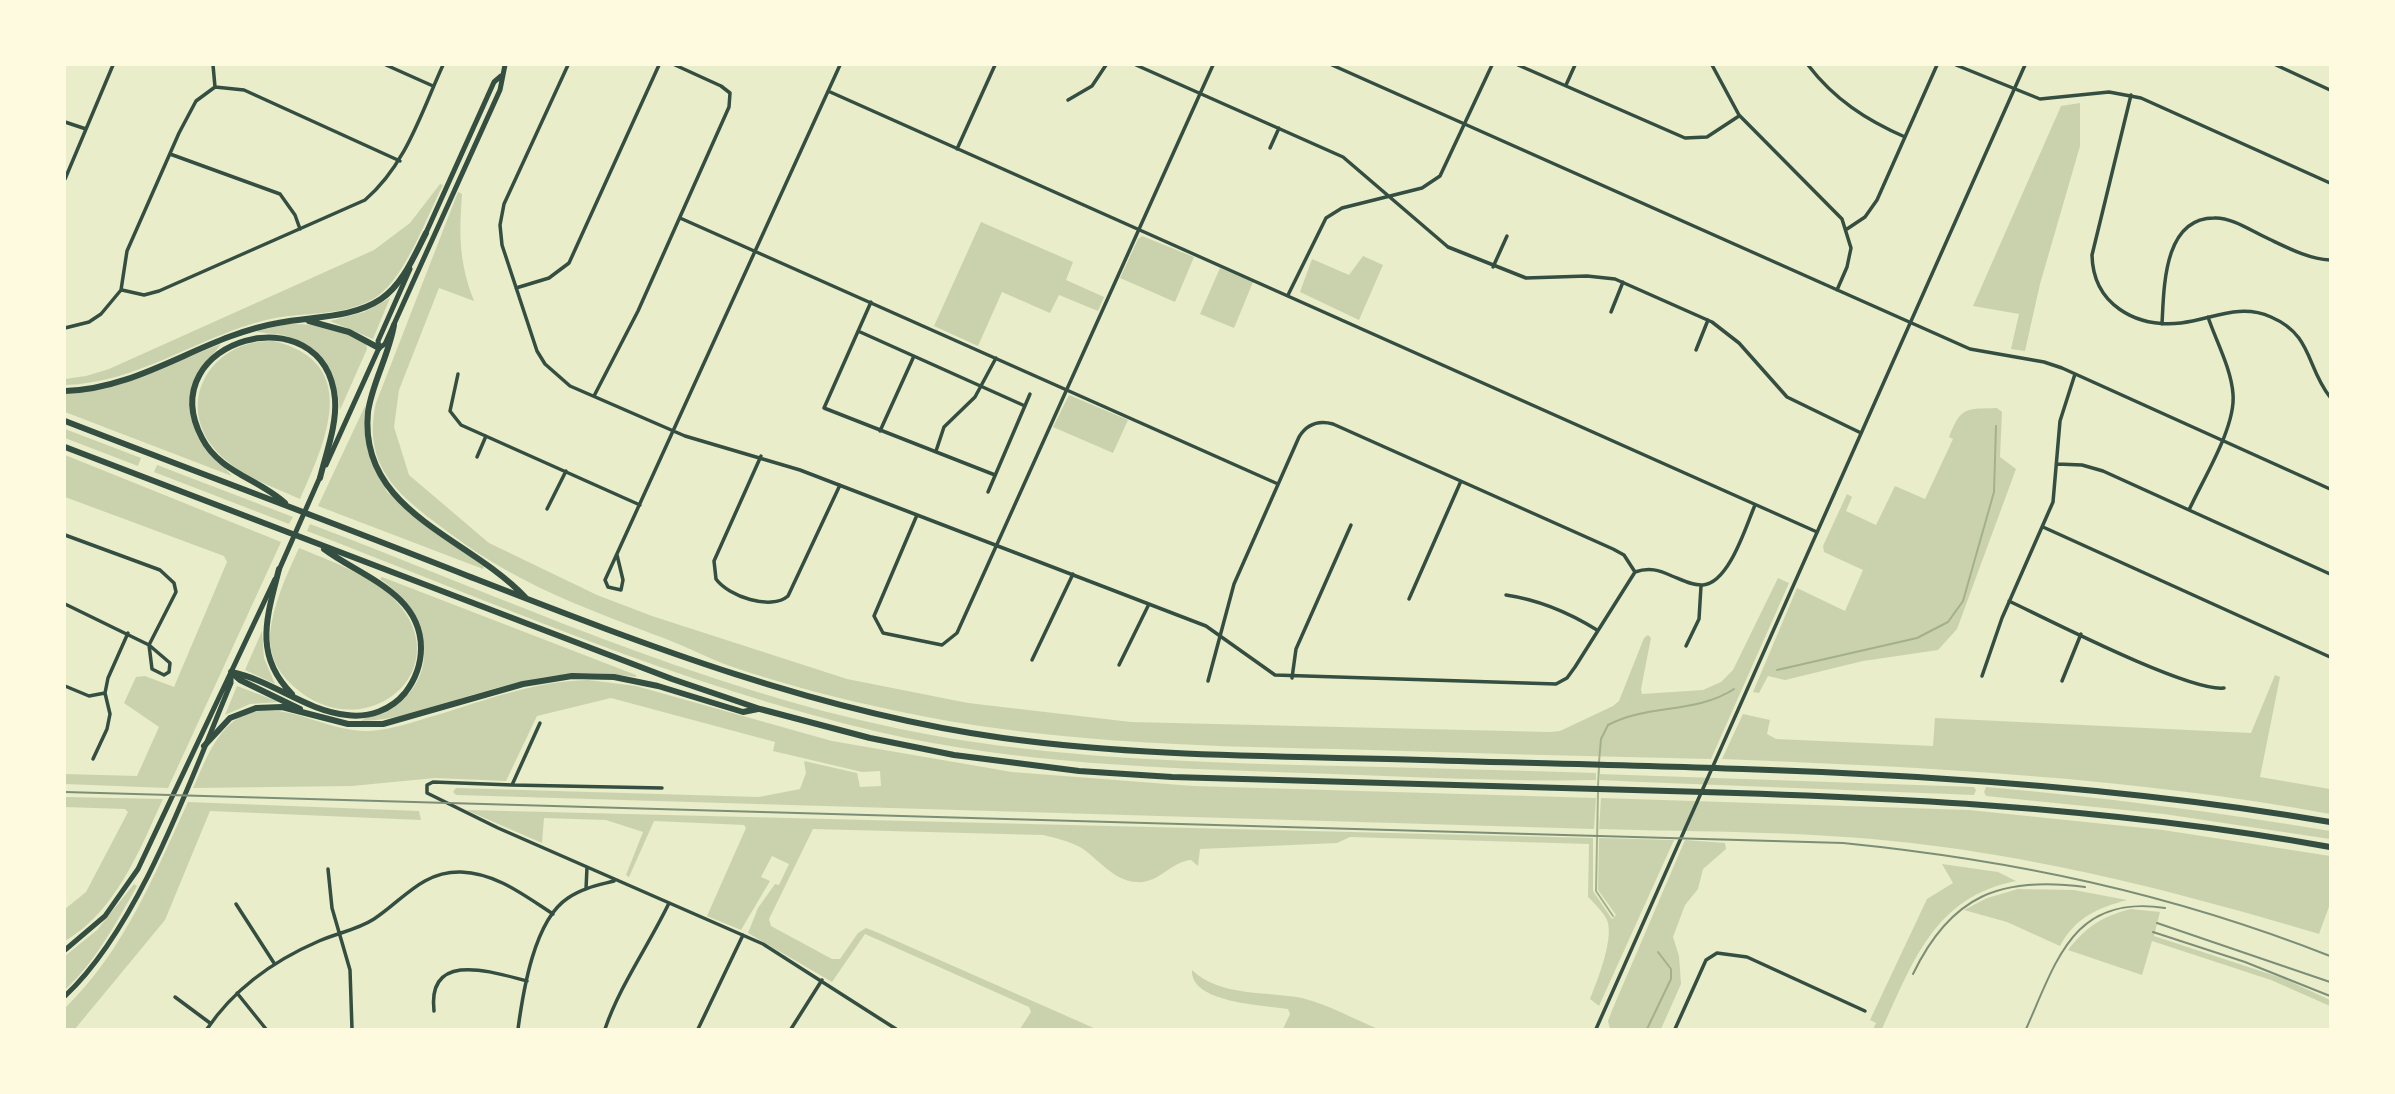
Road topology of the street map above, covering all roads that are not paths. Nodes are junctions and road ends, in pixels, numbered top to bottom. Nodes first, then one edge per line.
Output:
1 (113, 65) edge
2 (213, 65) edge
3 (386, 65) edge
4 (443, 65) edge
5 (505, 65) edge
6 (568, 65) edge
7 (659, 65) edge
8 (674, 65) edge
9 (840, 65) edge
10 (995, 65) edge
11 (1106, 65) edge
12 (1136, 65) edge
13 (1213, 65) edge
14 (1332, 65) edge
15 (1492, 65) edge
16 (1518, 65) edge
17 (1575, 65) edge
18 (1712, 65) edge
19 (1808, 65) edge
20 (1937, 65) edge
21 (1956, 65) edge
22 (2025, 65) edge
23 (2276, 65) edge
24 (501, 76) junction
25 (433, 86) junction
26 (1566, 86) junction
27 (215, 87) junction
28 (2014, 90) junction
29 (2330, 90) edge
30 (828, 91) junction
31 (1201, 92) junction
32 (2131, 95) junction
33 (1068, 100) dead end
34 (1739, 116) junction
35 (65, 122) edge
36 (1466, 125) junction
37 (1280, 127) junction
38 (86, 129) junction
39 (1905, 137) junction
40 (1270, 148) dead end
41 (957, 149) junction
42 (170, 154) junction
43 (400, 160) junction
44 (65, 179) edge
45 (2330, 183) edge
46 (1388, 196) junction
47 (680, 218) junction
48 (300, 229) junction
49 (1847, 229) junction
50 (1138, 230) junction
51 (426, 233) junction
52 (1507, 236) dead end
53 (755, 251) junction
54 (2330, 260) edge
55 (1493, 267) junction
56 (1623, 282) junction
57 (516, 288) junction
58 (121, 290) junction
59 (1837, 290) junction
60 (1288, 295) junction
61 (871, 302) junction
62 (1611, 312) dead end
63 (2208, 317) junction
64 (303, 320) junction
65 (1708, 320) junction
66 (1910, 323) junction
67 (2162, 324) junction
68 (394, 325) junction
69 (65, 328) edge
70 (858, 331) junction
71 (379, 348) junction
72 (1696, 350) dead end
73 (914, 356) junction
74 (996, 358) junction
75 (458, 374) dead end
76 (2075, 374) junction
77 (983, 386) junction
78 (1067, 390) junction
79 (65, 391) edge
80 (1030, 394) dead end
81 (594, 396) junction
82 (2330, 397) edge
83 (1024, 406) junction
84 (65, 421) edge
85 (674, 430) junction
86 (880, 432) junction
87 (1861, 433) junction
88 (486, 436) junction
89 (2221, 440) junction
90 (65, 447) edge
91 (936, 451) junction
92 (477, 457) dead end
93 (761, 457) junction
94 (2057, 464) junction
95 (566, 471) junction
96 (995, 475) junction
97 (320, 478) junction
98 (1461, 481) junction
99 (1278, 484) junction
100 (840, 485) junction
101 (2330, 489) edge
102 (988, 492) dead end
103 (640, 505) junction
104 (1755, 505) junction
105 (289, 507) junction
106 (547, 509) dead end
107 (2189, 510) junction
108 (917, 515) junction
109 (1351, 525) dead end
110 (2043, 527) junction
111 (1817, 532) junction
112 (65, 535) edge
113 (317, 543) junction
114 (996, 545) junction
115 (617, 555) junction
116 (279, 569) junction
117 (1635, 572) junction
118 (2330, 573) edge
119 (1073, 575) junction
120 (1701, 586) junction
121 (1506, 595) dead end
122 (526, 599) junction
123 (1409, 599) dead end
124 (2009, 601) junction
125 (65, 604) edge
126 (1149, 604) junction
127 (1598, 630) junction
128 (128, 633) junction
129 (1219, 634) junction
130 (2081, 634) junction
131 (149, 645) junction
132 (1686, 646) dead end
133 (2330, 657) edge
134 (1032, 660) dead end
135 (1118, 665) dead end
136 (231, 672) junction
137 (1982, 676) dead end
138 (1292, 678) junction
139 (1208, 681) dead end
140 (2062, 681) dead end
141 (65, 686) edge
142 (2224, 688) dead end
143 (105, 693) junction
144 (296, 698) junction
145 (760, 709) junction
146 (304, 712) junction
147 (540, 723) dead end
148 (204, 746) junction
149 (93, 758) dead end
150 (512, 785) junction
151 (662, 788) dead end
152 (2330, 822) edge
153 (2330, 847) edge
154 (587, 867) junction
155 (328, 869) dead end
156 (617, 880) junction
157 (586, 889) junction
158 (668, 903) junction
159 (236, 904) dead end
160 (553, 914) junction
161 (340, 933) junction
162 (743, 935) junction
163 (65, 950) edge
164 (274, 963) junction
165 (822, 980) junction
166 (527, 981) junction
167 (237, 993) junction
168 (65, 996) edge
169 (175, 997) dead end
170 (1865, 1011) dead end
171 (434, 1012) dead end
172 (211, 1023) junction
173 (888, 1027) edge
174 (207, 1029) edge
175 (266, 1029) edge
176 (352, 1029) edge
177 (518, 1029) edge
178 (605, 1029) edge
179 (698, 1029) edge
180 (791, 1029) edge
181 (896, 1029) edge
182 (1597, 1029) edge
183 (1675, 1029) edge

1 - 38 street
2 - 27 street
3 - 25 street
4 - 25 street
5 - 24 main road
6 - 57 street
7 - 57 street
8 - 47 street
9 - 30 street
10 - 41 street
11 - 33 street
12 - 31 street
13 - 31 street
14 - 36 street
15 - 36 street
16 - 26 street
17 - 26 street
18 - 34 street
19 - 39 street
20 - 39 street
21 - 28 street
22 - 28 street
23 - 29 street
24 - 51 main road
24 - 68 main road
25 - 43 street
26 - 34 street
27 - 42 street
27 - 43 street
28 - 32 street
28 - 66 street
30 - 41 street
30 - 53 street
31 - 37 street
31 - 50 street
32 - 45 street
32 - 67 street
34 - 49 street
35 - 38 street
36 - 46 street
36 - 59 street
37 - 40 street
37 - 46 street
38 - 44 street
39 - 49 street
41 - 50 street
42 - 48 street
42 - 58 street
43 - 48 street
46 - 55 street
46 - 60 street
47 - 53 street
47 - 81 street
48 - 58 street
49 - 59 street
50 - 60 street
50 - 78 street
51 - 64 highway
51 - 71 main road
52 - 55 street
53 - 61 street
53 - 85 street
54 - 67 street
55 - 56 street
56 - 62 street
56 - 65 street
57 - 81 street
58 - 69 street
59 - 66 street
60 - 104 street
61 - 70 street
61 - 74 street
63 - 67 street
63 - 82 street
63 - 89 street
64 - 71 highway
64 - 79 highway
65 - 72 street
65 - 87 street
66 - 76 street
66 - 87 street
68 - 71 main road
68 - 122 highway
70 - 73 street
70 - 86 street
71 - 97 main road
73 - 77 street
73 - 86 street
74 - 77 street
74 - 78 street
75 - 88 street
76 - 89 street
76 - 94 street
77 - 83 street
77 - 91 street
78 - 99 street
78 - 114 street
80 - 83 street
81 - 85 street
83 - 96 street
84 - 105 highway
85 - 93 street
85 - 103 street
86 - 91 street
87 - 111 street
88 - 92 street
88 - 95 street
89 - 101 street
89 - 107 street
90 - 113 highway
91 - 96 street
93 - 100 street
93 - 100 street
94 - 107 street
94 - 110 street
95 - 103 street
95 - 106 street
96 - 102 street
97 - 105 highway
97 - 116 main road
98 - 99 street
98 - 117 street
98 - 123 street
99 - 129 street
100 - 108 street
103 - 115 street
104 - 111 street
104 - 120 street
105 - 122 highway
107 - 118 street
108 - 114 street
108 - 114 street
109 - 138 street
110 - 124 street
110 - 133 street
111 - 182 street
112 - 131 street
113 - 144 highway
113 - 145 highway
114 - 119 street
115 - 115 street
116 - 136 main road
116 - 144 highway
117 - 120 street
117 - 127 street
119 - 126 street
119 - 134 street
120 - 132 street
121 - 127 street
122 - 152 highway
124 - 130 street
124 - 137 street
125 - 128 street
126 - 129 street
126 - 135 street
127 - 138 street
128 - 131 street
128 - 143 street
129 - 138 street
129 - 139 street
130 - 140 street
130 - 142 street
131 - 131 street
136 - 144 highway
136 - 146 highway
136 - 148 main road
136 - 163 main road
141 - 143 street
143 - 149 street
145 - 146 highway
145 - 153 highway
146 - 148 highway
147 - 150 street
148 - 168 main road
150 - 151 street
150 - 154 street
154 - 156 street
154 - 157 street
155 - 161 street
156 - 157 street
156 - 158 street
157 - 160 street
158 - 162 street
158 - 178 street
159 - 164 street
160 - 161 street
160 - 166 street
161 - 164 street
161 - 176 street
162 - 165 street
162 - 179 street
164 - 167 street
165 - 173 street
165 - 180 street
166 - 171 street
166 - 177 street
167 - 172 street
167 - 175 street
169 - 172 street
170 - 183 street
172 - 174 street
173 - 181 street

